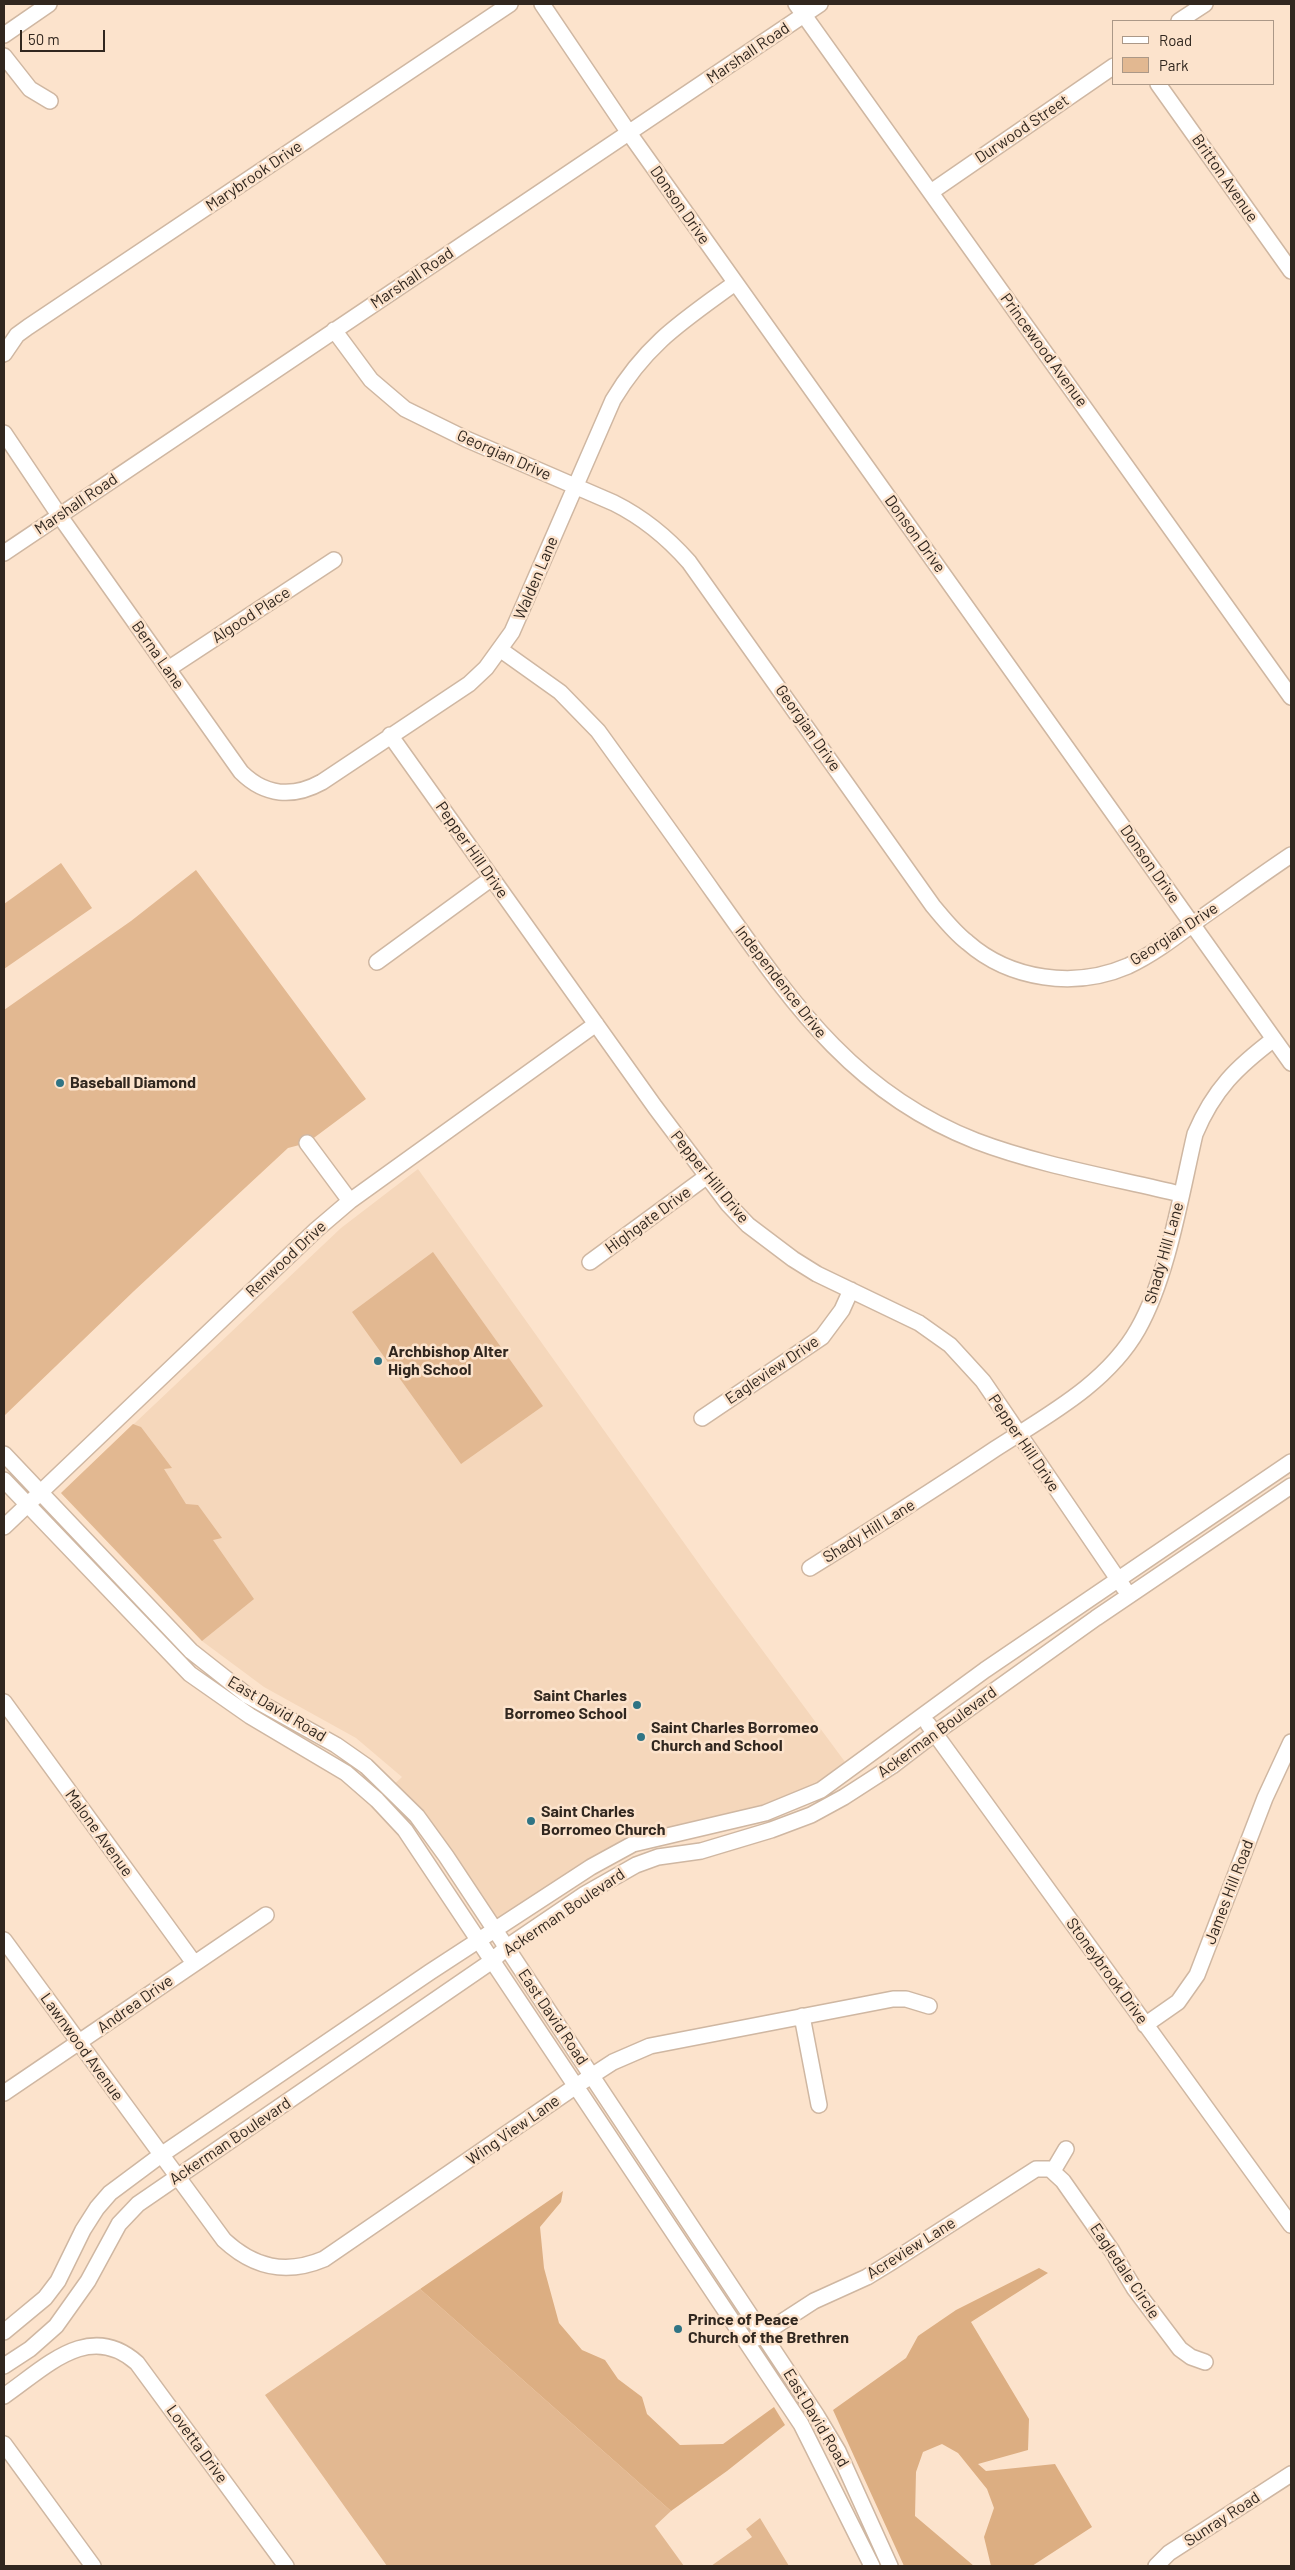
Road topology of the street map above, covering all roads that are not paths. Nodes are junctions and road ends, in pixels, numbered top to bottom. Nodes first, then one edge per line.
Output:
1 (49, 4) edge
2 (510, 4) edge
3 (542, 4) edge
4 (820, 4) edge
5 (1205, 4) edge
6 (799, 9) edge
7 (1181, 20) edge
8 (4, 35) edge
9 (4, 56) edge
10 (1112, 67) edge
11 (1159, 85) edge
12 (50, 101) dead end
13 (629, 133) junction
14 (931, 192) junction
15 (1291, 271) edge
16 (735, 283) junction
17 (334, 330) junction
18 (4, 354) edge
19 (4, 433) edge
20 (574, 486) junction
21 (59, 515) junction
22 (4, 552) edge
23 (334, 560) dead end
24 (501, 650) junction
25 (168, 670) junction
26 (1291, 697) edge
27 (390, 736) junction
28 (264, 789) joint
29 (1291, 854) edge
30 (492, 878) junction
31 (1193, 924) junction
32 (377, 962) dead end
33 (596, 1024) junction
34 (1274, 1039) junction
35 (1291, 1063) edge
36 (307, 1143) dead end
37 (706, 1177) junction
38 (1180, 1194) junction
39 (350, 1201) junction
40 (590, 1262) dead end
41 (851, 1290) junction
42 (702, 1418) dead end
43 (1018, 1434) junction
44 (4, 1454) edge
45 (1291, 1462) edge
46 (4, 1480) edge
47 (1291, 1486) edge
48 (40, 1493) junction
49 (27, 1505) junction
50 (4, 1527) edge
51 (810, 1568) dead end
52 (1118, 1580) junction
53 (1129, 1596) junction
54 (4, 1702) edge
55 (922, 1716) junction
56 (935, 1733) junction
57 (1291, 1742) edge
58 (266, 1914) dead end
59 (496, 1930) junction
60 (4, 1940) edge
61 (480, 1941) junction
62 (507, 1947) junction
63 (492, 1961) junction
64 (194, 1963) junction
65 (929, 2006) dead end
66 (802, 2016) junction
67 (1145, 2025) junction
68 (79, 2043) junction
69 (592, 2076) junction
70 (576, 2086) junction
71 (4, 2093) edge
72 (819, 2105) dead end
73 (1066, 2150) dead end
74 (161, 2155) junction
75 (1053, 2171) junction
76 (178, 2177) junction
77 (1291, 2225) edge
78 (4, 2332) edge
79 (765, 2334) junction
80 (746, 2342) junction
81 (1205, 2362) dead end
82 (4, 2366) edge
83 (4, 2396) edge
84 (792, 2410) junction
85 (4, 2444) edge
86 (1291, 2474) edge
87 (92, 2566) edge
88 (286, 2566) edge
89 (872, 2566) edge
90 (890, 2566) edge
91 (1156, 2566) edge

1 - 8 street
2 - 18 street, Marybrook Drive
3 - 13 street, Donson Drive
4 - 6 street, Marshall Road
5 - 7 street
6 - 13 street, Marshall Road
6 - 14 street, Princewood Avenue
9 - 12 street
10 - 14 street, Durwood Street
11 - 15 street, Britton Avenue
13 - 16 street, Donson Drive
13 - 17 street, Marshall Road
14 - 26 street, Princewood Avenue
16 - 20 street, Walden Lane
16 - 31 street, Donson Drive
17 - 20 street, Georgian Drive
17 - 21 street, Marshall Road
19 - 21 street
20 - 24 street, Walden Lane
20 - 31 street, Georgian Drive
21 - 22 street, Marshall Road
21 - 25 street, Berna Lane
23 - 25 street, Algood Place
24 - 27 street, Walden Lane
24 - 38 street, Independence Drive
25 - 28 street, Berna Lane
27 - 28 street, Walden Lane
27 - 30 street, Pepper Hill Drive
29 - 31 street, Georgian Drive
30 - 32 street
30 - 33 street, Pepper Hill Drive
31 - 34 street, Donson Drive
33 - 37 street, Pepper Hill Drive
33 - 39 street, Renwood Drive
34 - 35 street, Donson Drive
34 - 38 street, Shady Hill Lane
36 - 39 street
37 - 40 street, Highgate Drive
37 - 41 street, Pepper Hill Drive
38 - 43 street, Shady Hill Lane
39 - 48 street, Renwood Drive
41 - 42 street, Eagleview Drive
41 - 43 street, Pepper Hill Drive
43 - 51 street, Shady Hill Lane
43 - 52 street, Pepper Hill Drive
44 - 48 street, East David Road
45 - 52 street, Ackerman Boulevard
46 - 49 street, East David Road
47 - 53 street, Ackerman Boulevard
48 - 49 street, Renwood Drive
48 - 59 street, East David Road
49 - 50 street, Renwood Drive
49 - 61 street, East David Road
52 - 53 street, Pepper Hill Drive
52 - 55 street, Ackerman Boulevard
53 - 56 street, Ackerman Boulevard
54 - 64 street, Malone Avenue
55 - 56 street, Stoneybrook Drive
55 - 59 street, Ackerman Boulevard
56 - 62 street, Ackerman Boulevard
56 - 67 street, Stoneybrook Drive
57 - 67 street, James Hill Road
58 - 64 street, Andrea Drive
59 - 61 street, Ackerman Boulevard
59 - 62 street, East David Road
60 - 68 street, Lawnwood Avenue
61 - 63 street, East David Road
61 - 74 street, Ackerman Boulevard
62 - 63 street, Ackerman Boulevard
62 - 69 street, East David Road
63 - 70 street, East David Road
63 - 76 street, Ackerman Boulevard
64 - 68 street, Andrea Drive
65 - 66 street, Wing View Lane
66 - 69 street, Wing View Lane
66 - 72 street
67 - 77 street, Stoneybrook Drive
68 - 71 street, Andrea Drive
68 - 74 street, Lawnwood Avenue
69 - 70 street, Wing View Lane
69 - 79 street, East David Road
70 - 76 street, Wing View Lane
70 - 80 street, East David Road
73 - 75 street
74 - 76 street, Wing View Lane
74 - 78 street, Ackerman Boulevard
75 - 79 street, Acreview Lane
75 - 81 street, Eagledale Circle
76 - 82 street, Ackerman Boulevard
79 - 80 street, Acreview Lane
79 - 84 street
79 - 90 street, East David Road
80 - 84 street, East David Road
83 - 88 street, Lovetta Drive
84 - 89 street, East David Road
85 - 87 street
86 - 91 street, Sunray Road

